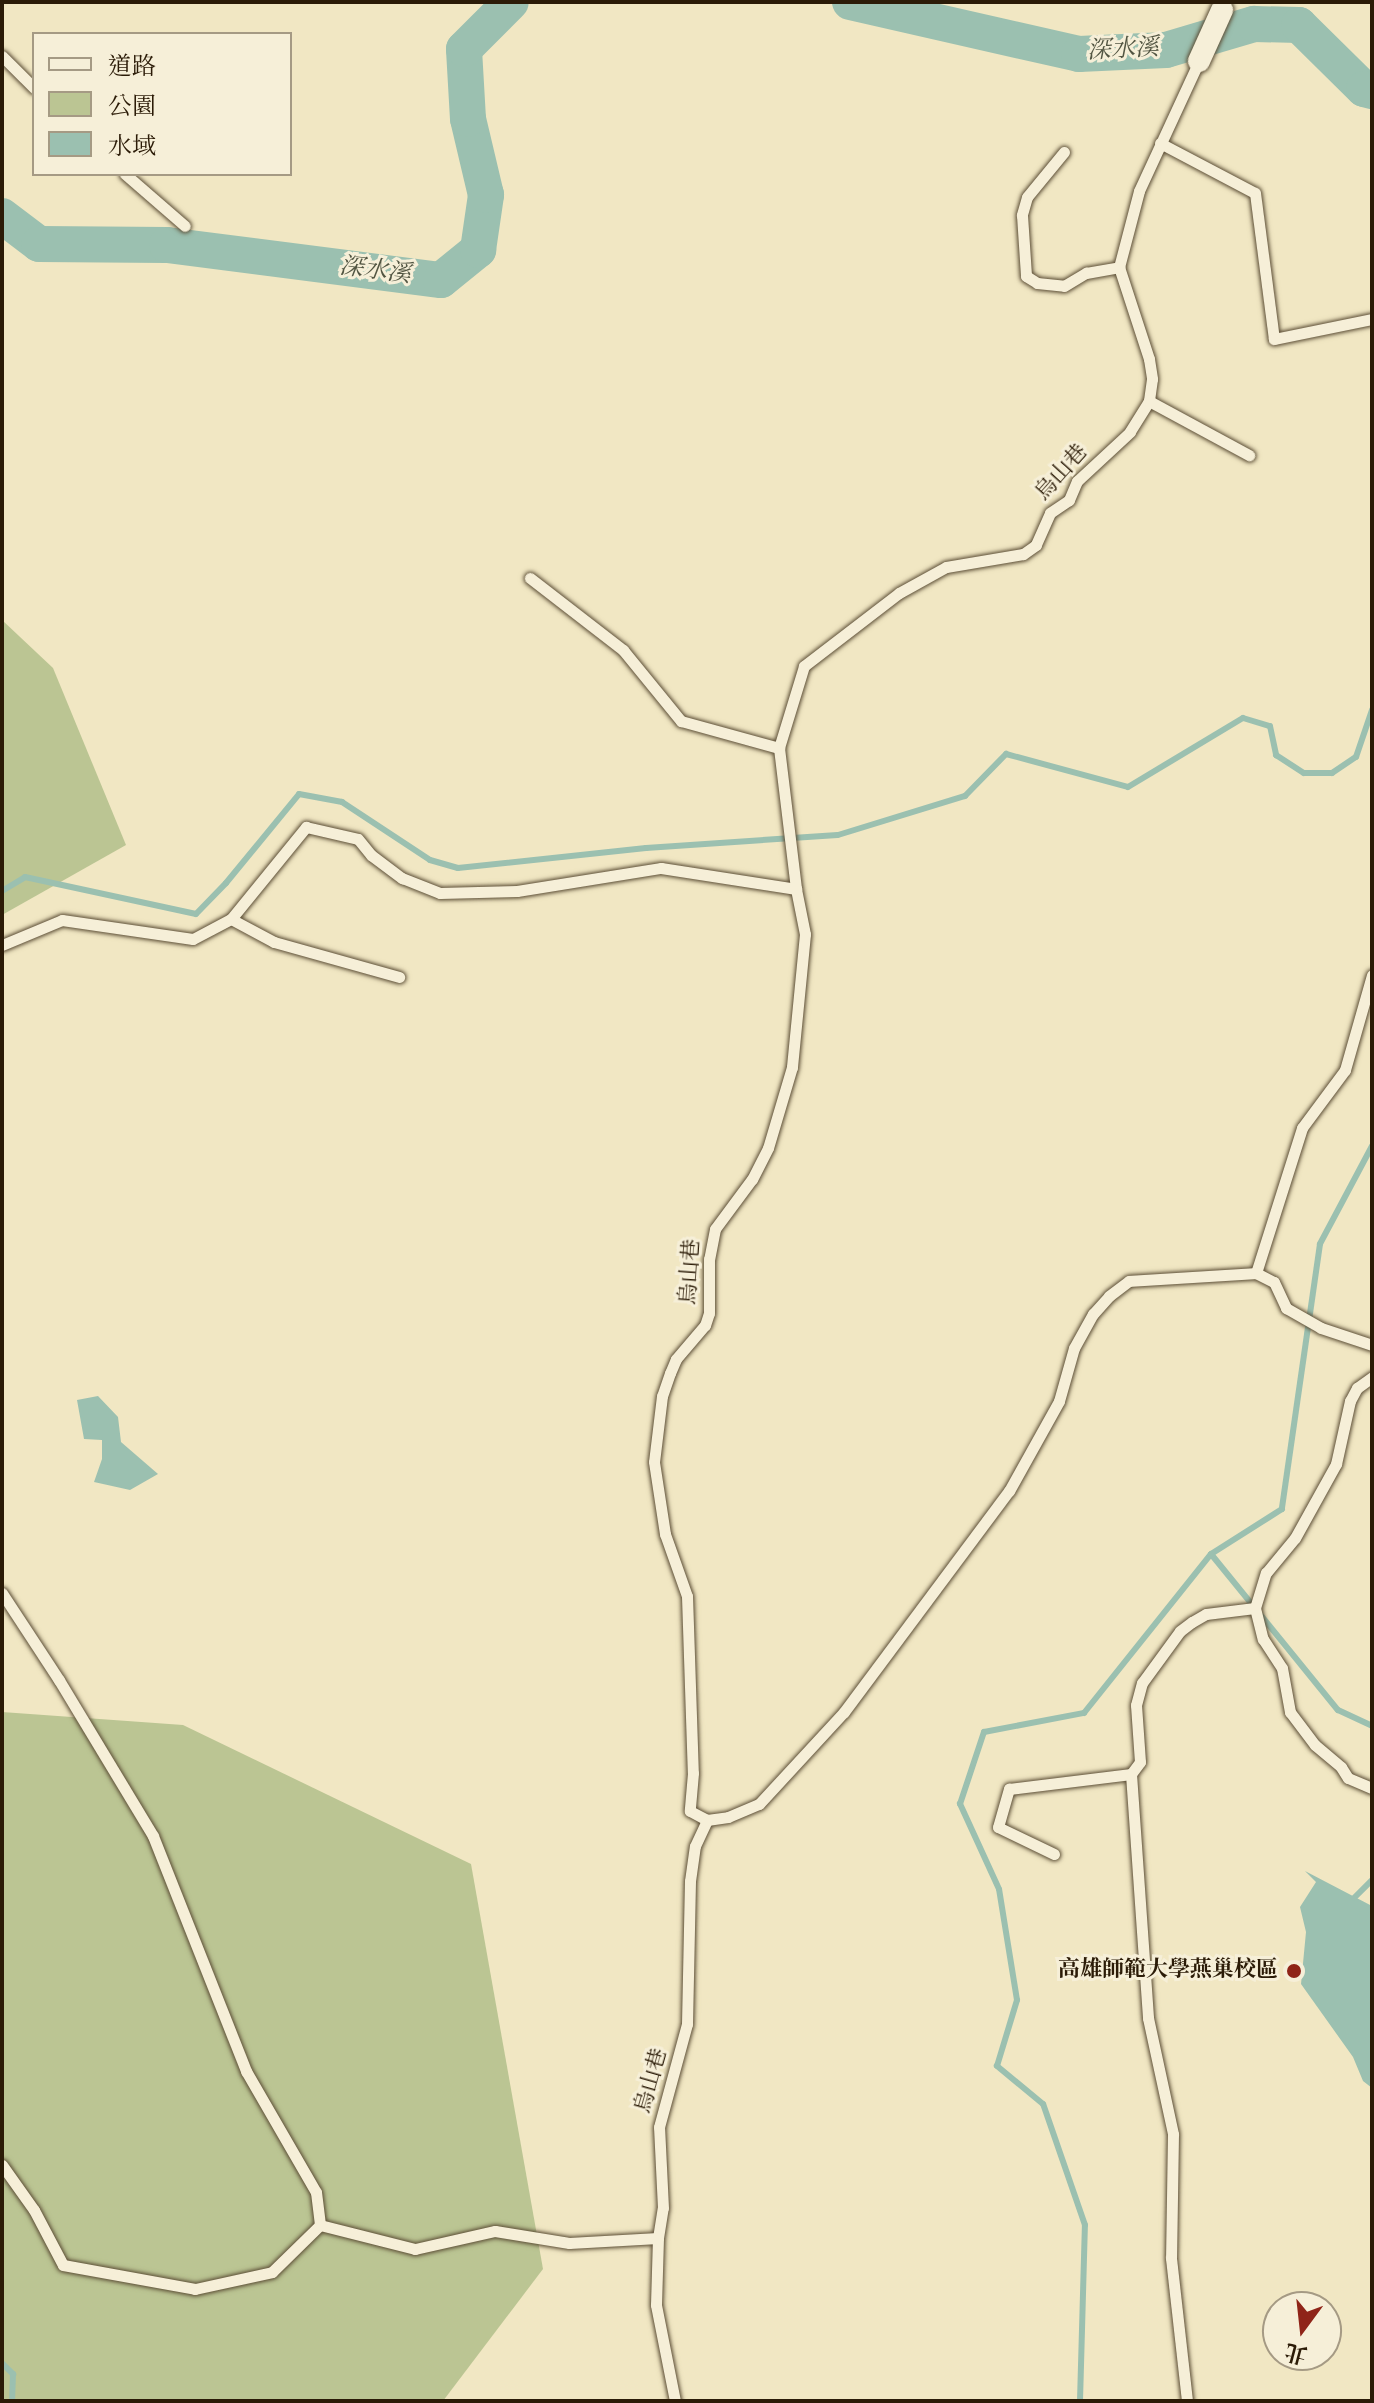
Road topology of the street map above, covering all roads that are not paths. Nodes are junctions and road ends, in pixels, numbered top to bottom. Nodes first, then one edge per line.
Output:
1 (1224, 6) edge
2 (2, 56) edge
3 (1199, 61) joint
4 (32, 86) edge
5 (1160, 143) junction
6 (1064, 152) dead end
7 (127, 176) edge
8 (185, 226) dead end
9 (1119, 267) junction
10 (1372, 319) edge
11 (1149, 401) junction
12 (1249, 455) dead end
13 (530, 578) dead end
14 (779, 748) junction
15 (796, 889) junction
16 (231, 919) junction
17 (2, 945) edge
18 (1372, 975) edge
19 (399, 977) dead end
20 (1256, 1273) junction
21 (1372, 1345) edge
22 (1372, 1377) edge
23 (2, 1593) edge
24 (1255, 1608) junction
25 (1131, 1774) junction
26 (1372, 1788) edge
27 (707, 1820) junction
28 (1054, 1854) dead end
29 (2, 2165) edge
30 (320, 2225) junction
31 (658, 2238) junction
32 (675, 2401) edge
33 (1187, 2401) edge

1 - 3 street
2 - 4 lane
3 - 5 lane
5 - 9 lane
5 - 10 lane
6 - 9 lane
7 - 8 lane
9 - 11 lane
11 - 12 lane
11 - 14 lane, 烏山巷
13 - 14 lane
14 - 15 lane, 烏山巷
15 - 16 lane
15 - 27 lane, 烏山巷
16 - 17 lane
16 - 19 lane
18 - 20 lane
20 - 21 lane
20 - 27 lane
22 - 24 lane
23 - 30 lane
24 - 25 lane
24 - 26 lane
25 - 28 lane
25 - 33 lane
27 - 31 lane, 烏山巷
29 - 30 lane
30 - 31 lane
31 - 32 lane, 烏山巷

